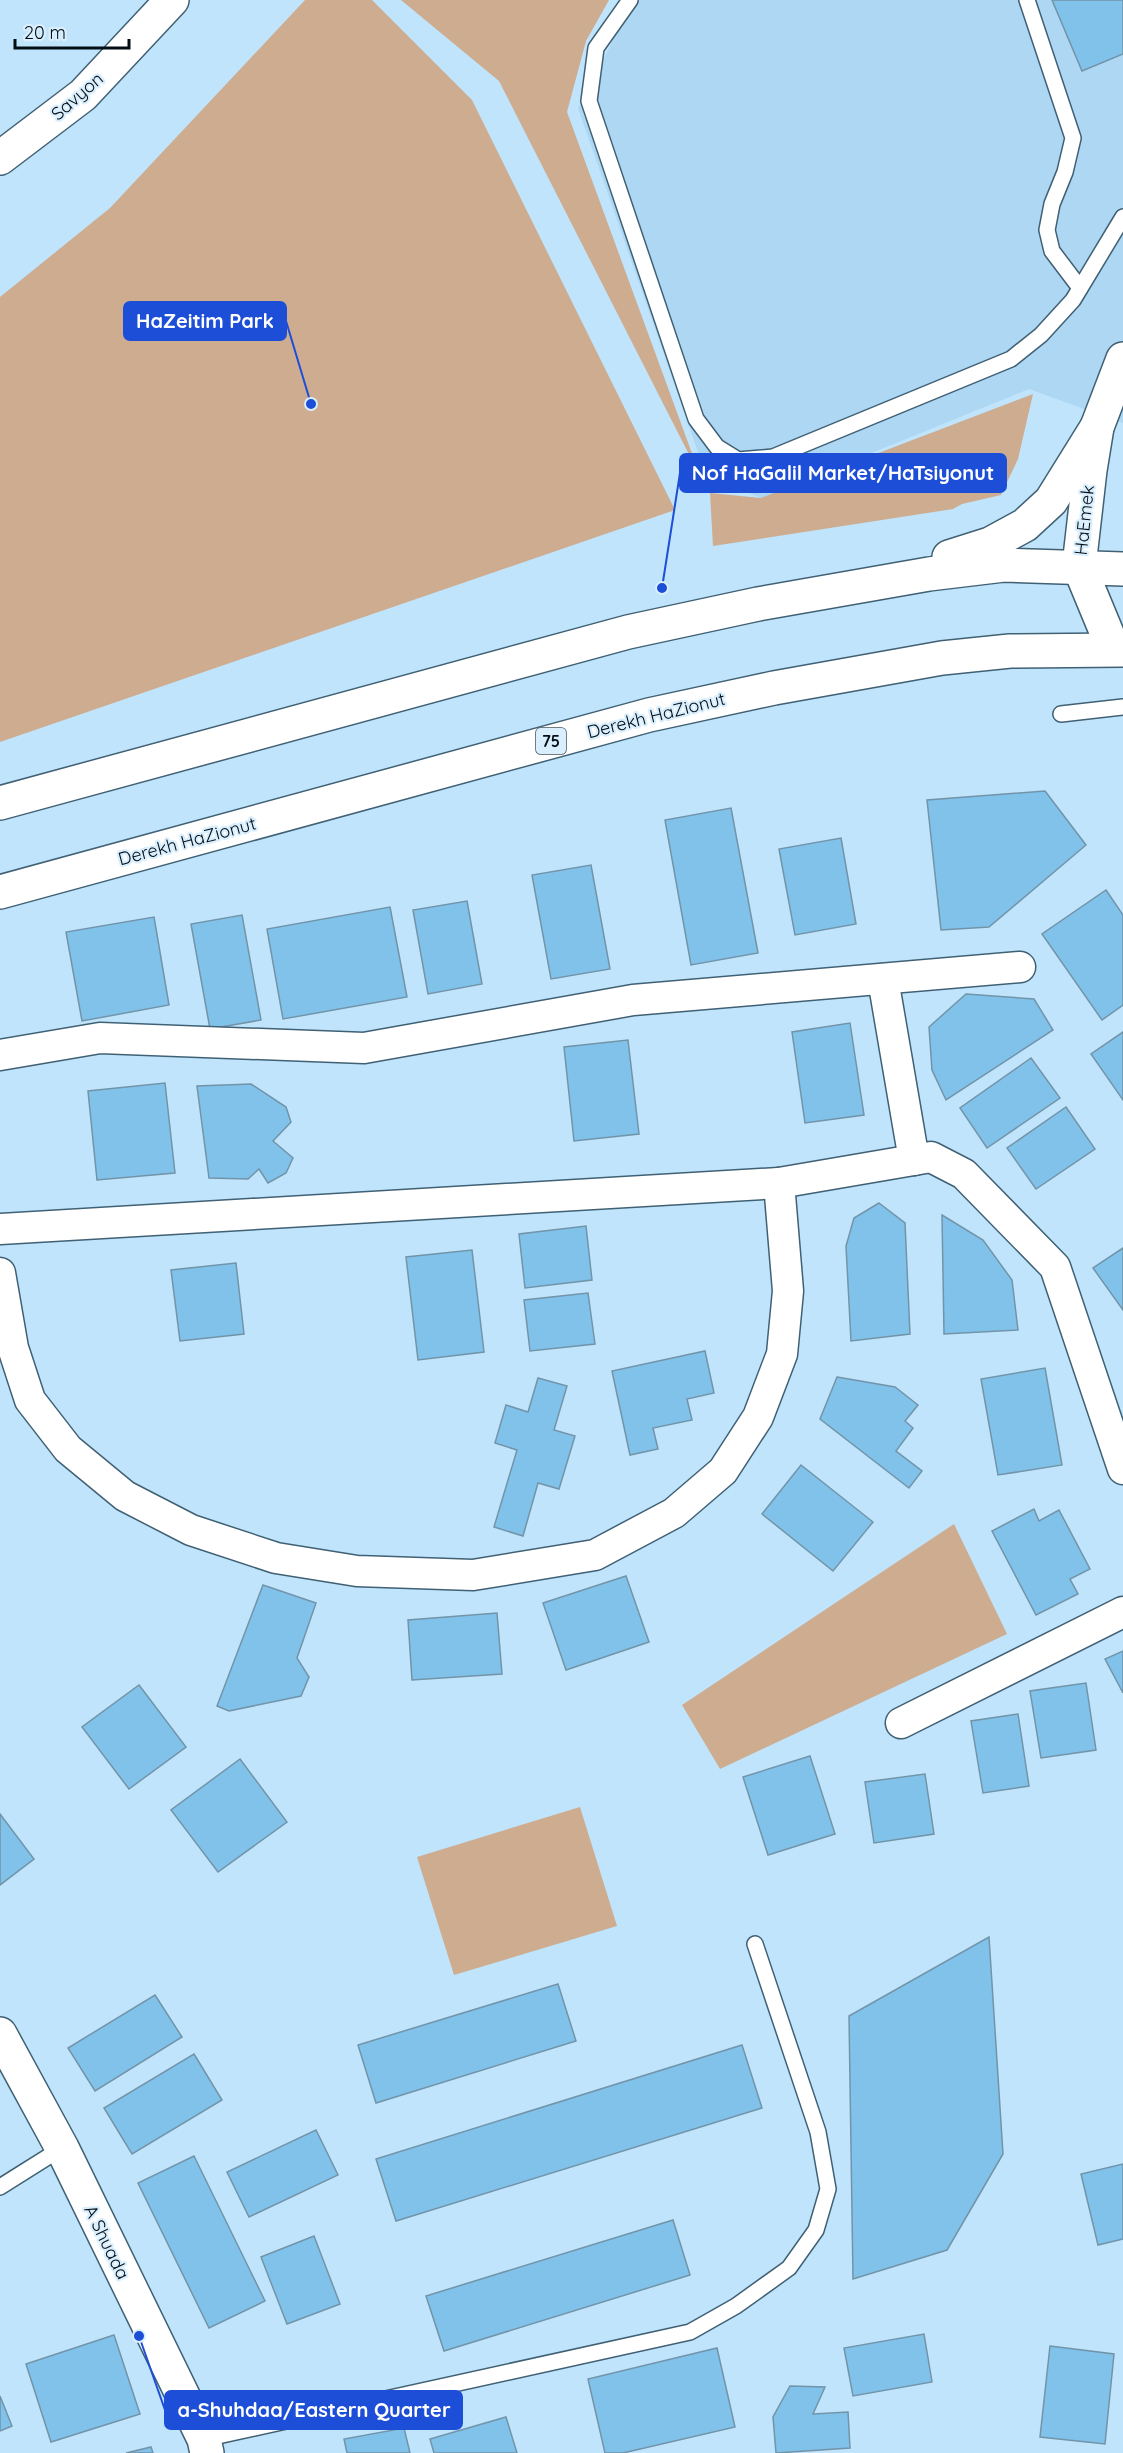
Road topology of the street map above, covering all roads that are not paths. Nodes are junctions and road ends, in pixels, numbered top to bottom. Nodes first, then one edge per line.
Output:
1 (172, 0) edge
2 (630, 0) edge
3 (1027, 0) edge
4 (0, 158) edge
5 (1123, 217) edge
6 (1080, 288) junction
7 (1123, 359) edge
8 (1097, 427) junction
9 (1079, 566) junction
10 (1123, 569) edge
11 (845, 588) junction
12 (1120, 638) edge
13 (1123, 707) edge
14 (1061, 714) dead end
15 (0, 803) edge
16 (0, 892) edge
17 (1020, 968) dead end
18 (883, 979) junction
19 (0, 1055) edge
20 (914, 1160) junction
21 (779, 1183) junction
22 (0, 1229) edge
23 (0, 1273) edge
24 (1123, 1468) edge
25 (1123, 1612) edge
26 (901, 1723) dead end
27 (755, 1944) dead end
28 (0, 2034) edge
29 (62, 2148) junction
30 (0, 2187) edge
31 (206, 2446) edge

1 - 4 main road, Savyon
2 - 6 lane
3 - 6 lane
5 - 6 lane
7 - 8 main road, HaEmek
8 - 9 main road, HaEmek
8 - 11 main road
9 - 10 main road
9 - 11 main road
9 - 12 main road, HaEmek
11 - 15 main road
12 - 16 main road, Derekh HaZionut / 75
13 - 14 lane
17 - 18 street
18 - 19 street
18 - 20 street
20 - 21 street
20 - 24 street
21 - 22 street
21 - 23 street
25 - 26 street
27 - 31 lane
28 - 29 main road, A Shuada
29 - 30 lane
29 - 31 main road, A Shuada

